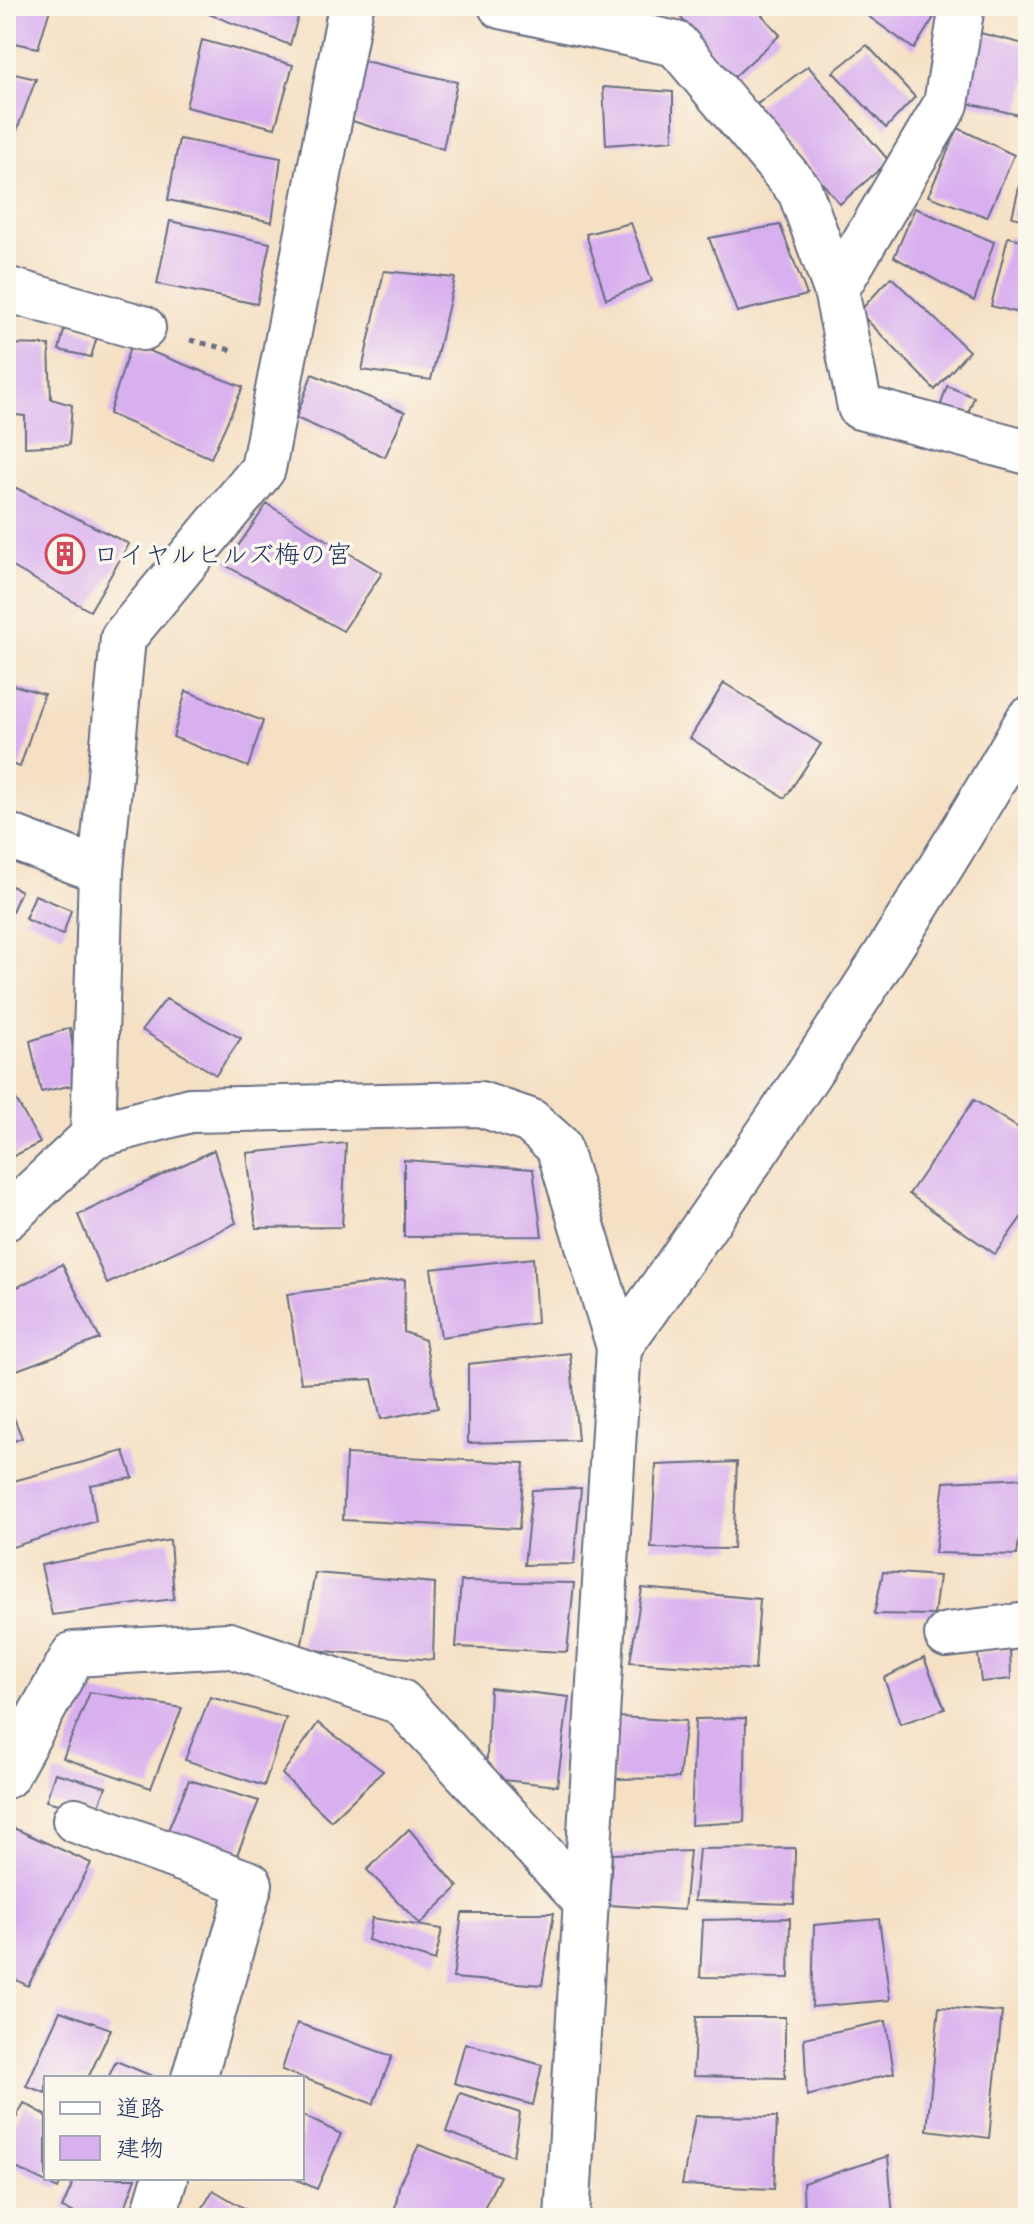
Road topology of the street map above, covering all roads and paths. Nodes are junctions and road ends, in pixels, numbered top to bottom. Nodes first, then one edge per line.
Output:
1 (351, 6) edge
2 (501, 6) edge
3 (962, 6) edge
4 (6, 289) edge
5 (836, 290) junction
6 (143, 328) joint
7 (283, 362) junction
8 (1028, 452) edge
9 (1028, 720) edge
10 (6, 835) edge
11 (101, 871) junction
12 (93, 1136) junction
13 (6, 1218) edge
14 (619, 1347) junction
15 (1028, 1625) edge
16 (947, 1635) dead end
17 (6, 1776) edge
18 (75, 1820) dead end
19 (586, 1902) junction
20 (195, 2076) edge
21 (164, 2180) edge
22 (153, 2218) edge
23 (567, 2218) edge

1 - 7 street
2 - 5 street
3 - 5 street
4 - 6 street
5 - 8 street
6 - 7 path
7 - 11 street
9 - 14 street
10 - 11 street
11 - 12 street
12 - 13 street
12 - 14 street
14 - 19 street
15 - 16 street
17 - 19 street
18 - 20 street
19 - 23 street
21 - 22 street

